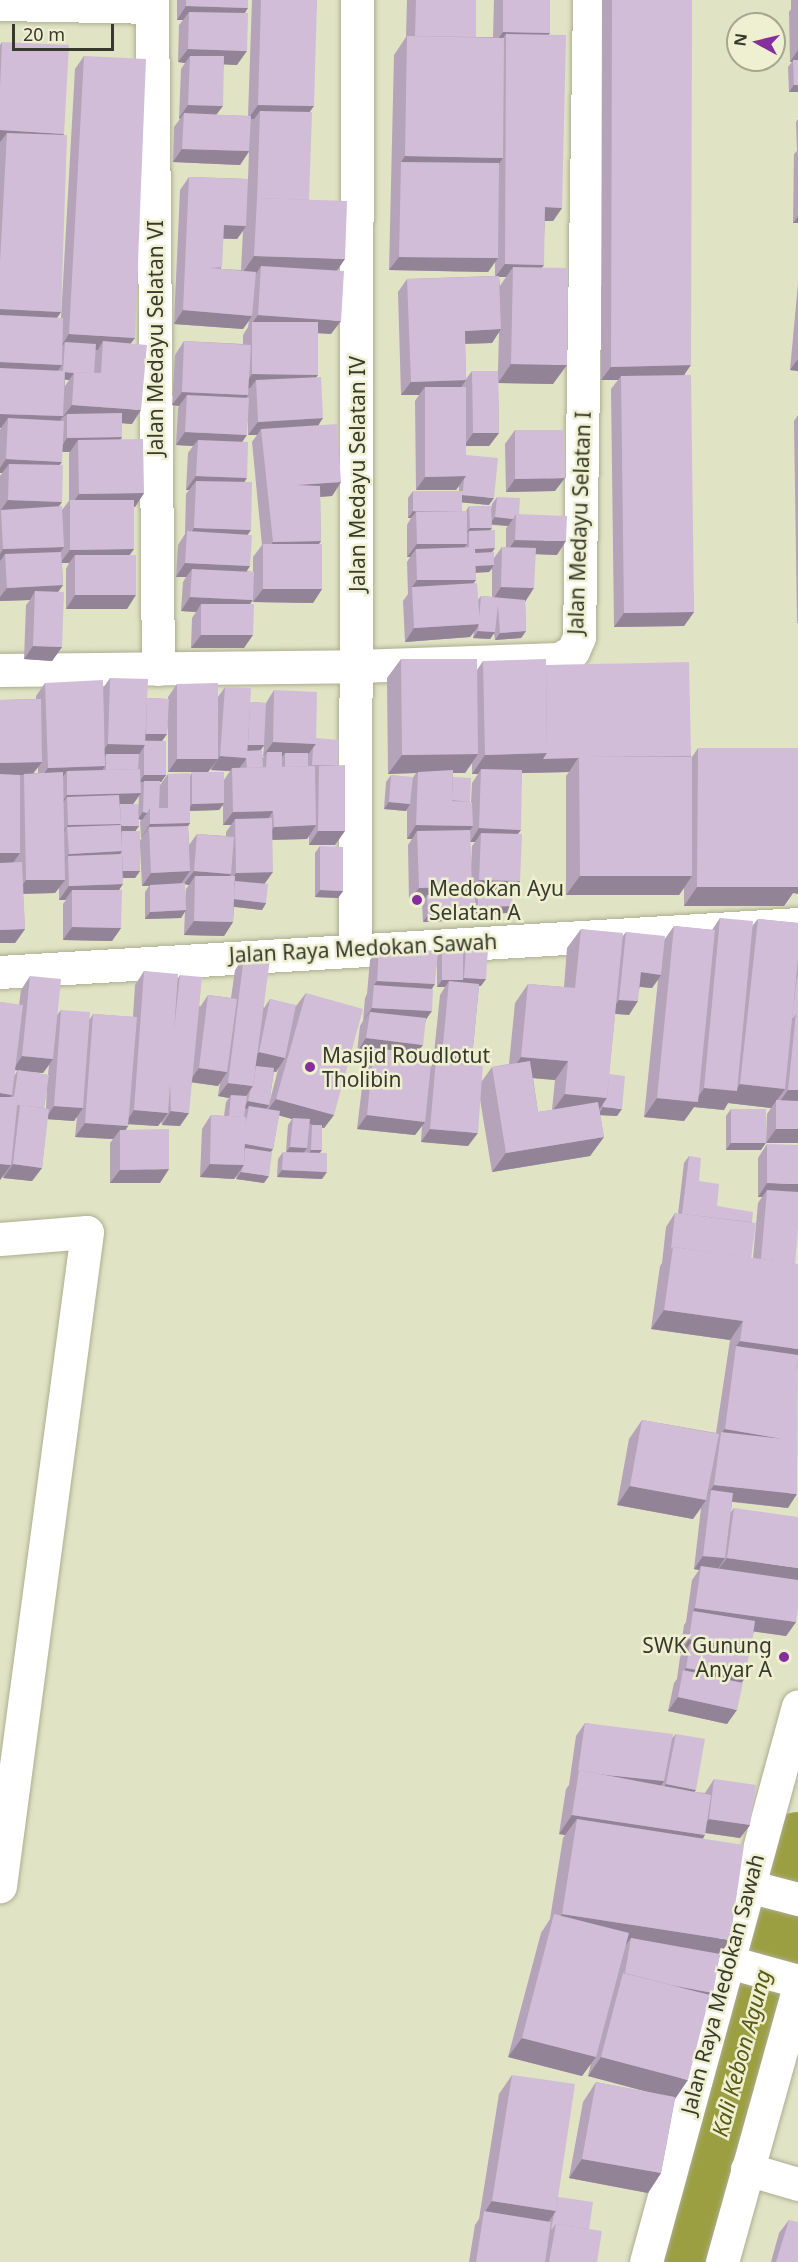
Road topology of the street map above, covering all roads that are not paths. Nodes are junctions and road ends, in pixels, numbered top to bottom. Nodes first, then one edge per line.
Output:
1 (357, 0) edge
2 (589, 0) edge
3 (0, 4) edge
4 (152, 4) edge
5 (357, 666) junction
6 (158, 669) junction
7 (0, 670) edge
8 (798, 924) edge
9 (355, 947) junction
10 (0, 972) edge
11 (0, 1239) edge
12 (798, 1706) edge
13 (0, 1886) edge
14 (753, 1888) junction
15 (798, 1899) edge
16 (735, 1964) junction
17 (795, 1983) edge
18 (747, 2169) junction
19 (798, 2184) edge
20 (646, 2262) edge
21 (722, 2262) edge

1 - 5 street, Jalan Medayu Selatan IV
2 - 5 street, Jalan Medayu Selatan I
3 - 4 street, Jalan Medayu Selatan VI
4 - 6 street, Jalan Medayu Selatan VI
5 - 6 street, Jalan Medayu Selatan I
5 - 9 street, Jalan Medayu Selatan IV
6 - 7 street, Jalan Medayu Selatan I
8 - 9 street, Jalan Raya Medokan Sawah
9 - 10 street, Jalan Raya Medokan Sawah
11 - 13 street
12 - 14 street, Jalan Raya Medokan Sawah
14 - 15 street
14 - 16 street, Jalan Raya Medokan Sawah
16 - 17 street
16 - 20 street, Jalan Raya Medokan Sawah
17 - 18 street
18 - 19 street
18 - 21 street

